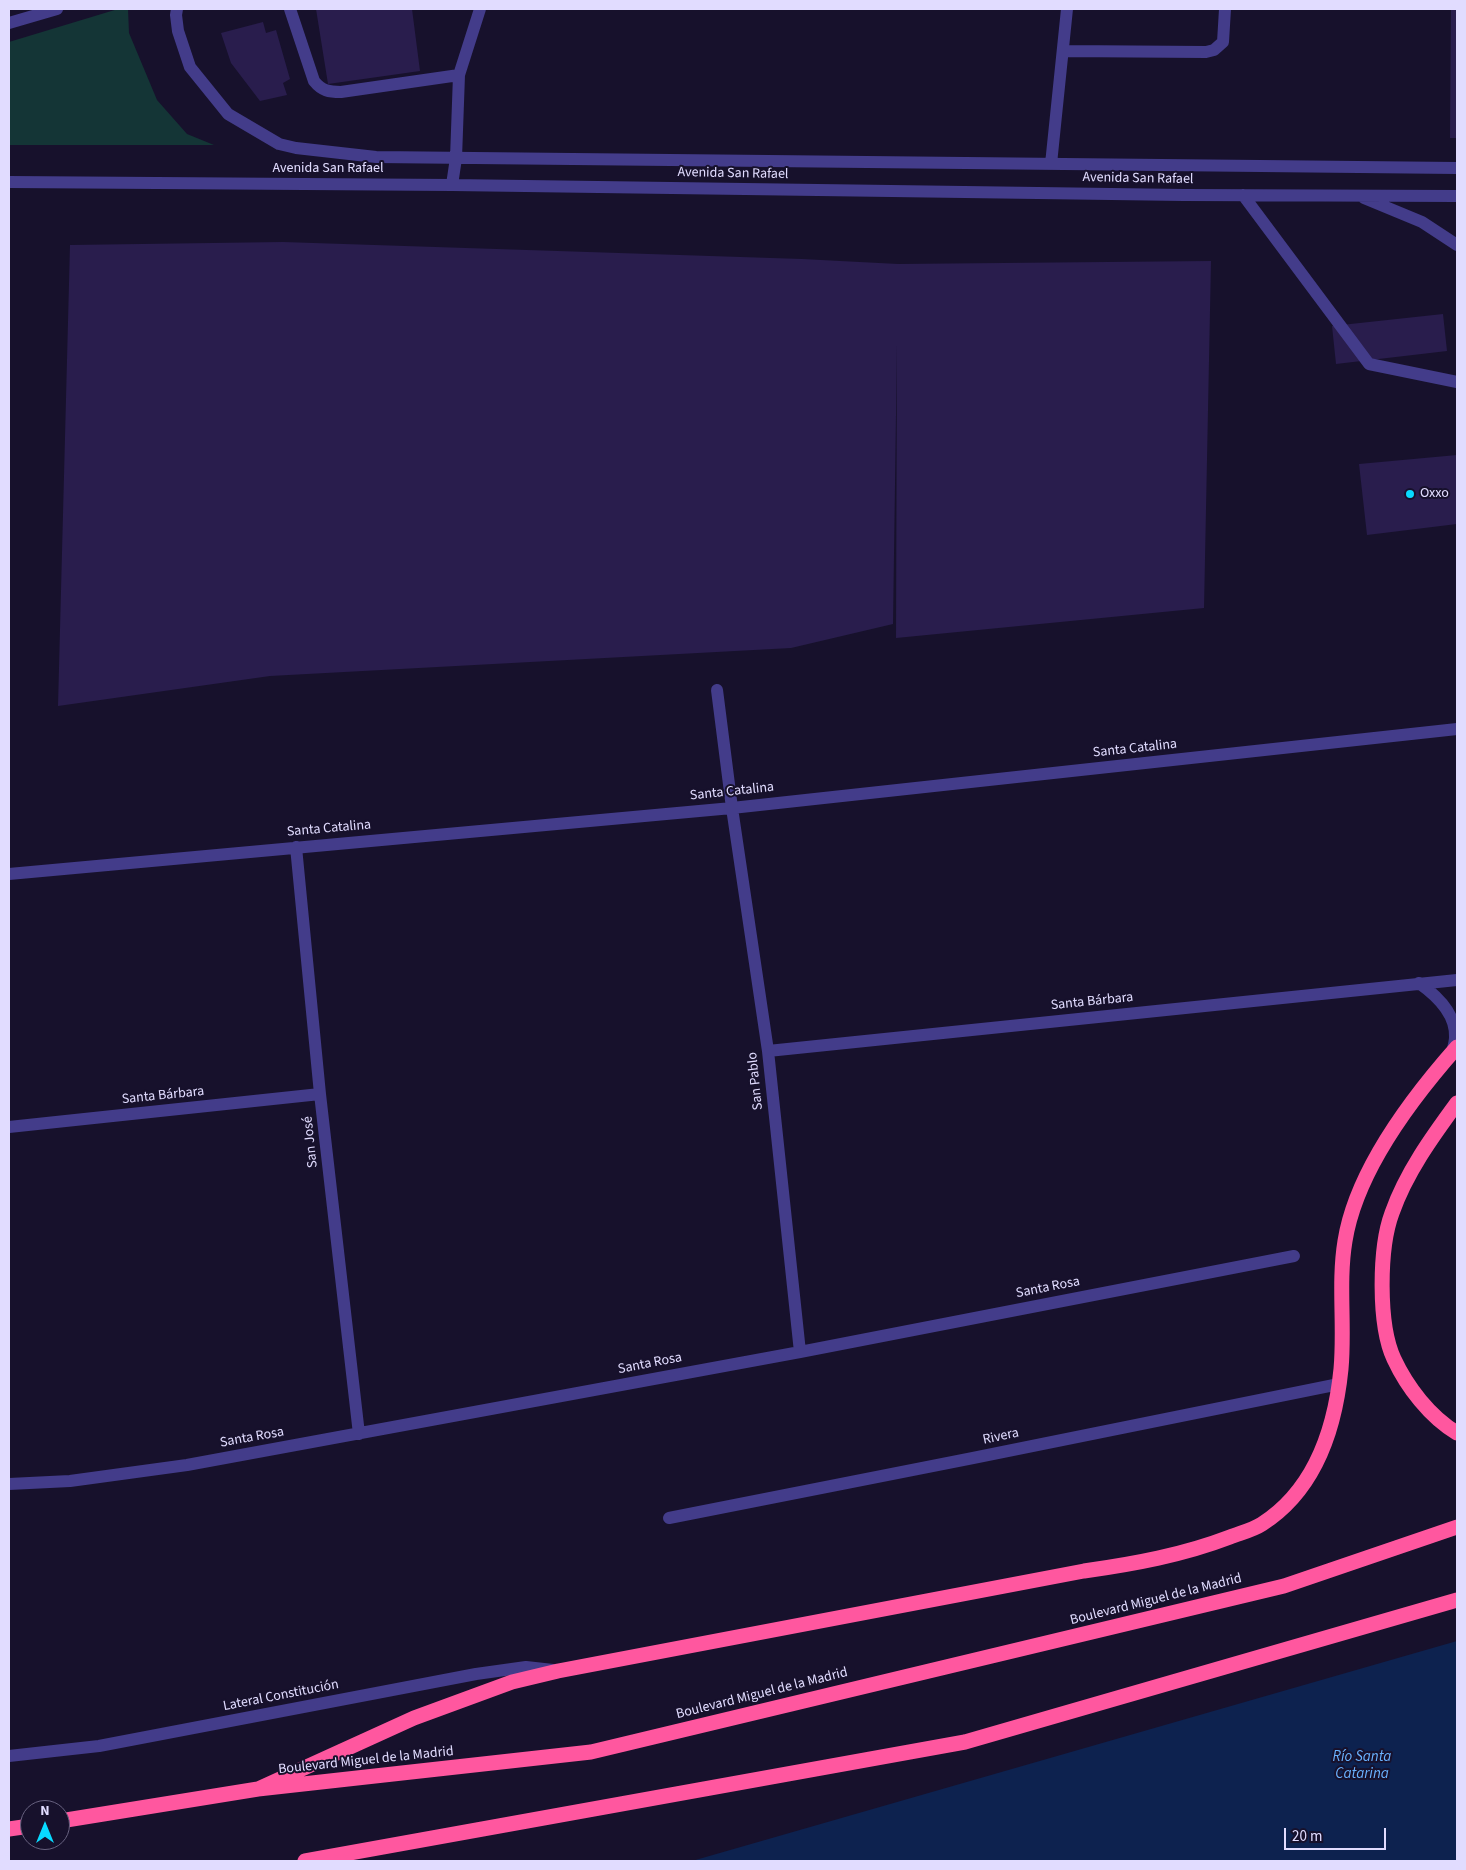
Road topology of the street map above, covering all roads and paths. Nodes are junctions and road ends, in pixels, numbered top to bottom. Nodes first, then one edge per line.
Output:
1 (57, 9) edge
2 (177, 9) edge
3 (290, 9) edge
4 (480, 9) edge
5 (1067, 9) edge
6 (1225, 9) edge
7 (9, 23) edge
8 (1063, 51) junction
9 (460, 75) junction
10 (456, 158) junction
11 (1051, 164) junction
12 (1457, 168) edge
13 (9, 182) edge
14 (452, 185) junction
15 (1243, 195) junction
16 (1357, 196) junction
17 (1457, 196) edge
18 (1457, 245) edge
19 (1457, 382) edge
20 (717, 690) dead end
21 (1457, 730) edge
22 (732, 808) junction
23 (296, 847) junction
24 (9, 874) edge
25 (1457, 980) edge
26 (1419, 982) junction
27 (1455, 1050) edge
28 (768, 1051) junction
29 (320, 1094) junction
30 (1457, 1103) edge
31 (9, 1127) edge
32 (1294, 1256) dead end
33 (800, 1352) junction
34 (1339, 1384) junction
35 (1457, 1433) edge
36 (359, 1434) junction
37 (9, 1484) edge
38 (669, 1518) dead end
39 (1457, 1527) edge
40 (1457, 1600) edge
41 (558, 1671) junction
42 (9, 1756) edge
43 (258, 1789) junction
44 (70, 1819) edge
45 (305, 1861) edge

1 - 7 street
2 - 10 street, Avenida San Rafael
3 - 9 street
4 - 9 street
5 - 8 street
6 - 8 street
8 - 11 street
9 - 10 street
10 - 11 street, Avenida San Rafael
10 - 14 street
11 - 12 street, Avenida San Rafael
13 - 14 street, Avenida San Rafael
14 - 15 street, Avenida San Rafael
15 - 16 street, Avenida San Rafael
15 - 19 street
16 - 17 street, Avenida San Rafael
16 - 18 street
20 - 22 street, San Pablo
21 - 22 street, Santa Catalina
22 - 23 street, Santa Catalina
22 - 28 street, San Pablo
23 - 24 street, Santa Catalina
23 - 29 street, San José
25 - 26 street, Santa Bárbara
26 - 27 street
26 - 28 street, Santa Bárbara
27 - 34 highway
28 - 33 street, San Pablo
29 - 31 street, Santa Bárbara
29 - 36 street, San José
30 - 35 highway
32 - 33 street, Santa Rosa
33 - 36 street, Santa Rosa
34 - 38 street, Rivera
34 - 41 highway
36 - 37 street, Santa Rosa
39 - 43 highway, Boulevard Miguel de la Madrid
40 - 45 highway
41 - 42 street, Lateral Constitución
41 - 43 highway
43 - 44 highway, Boulevard Miguel de la Madrid

